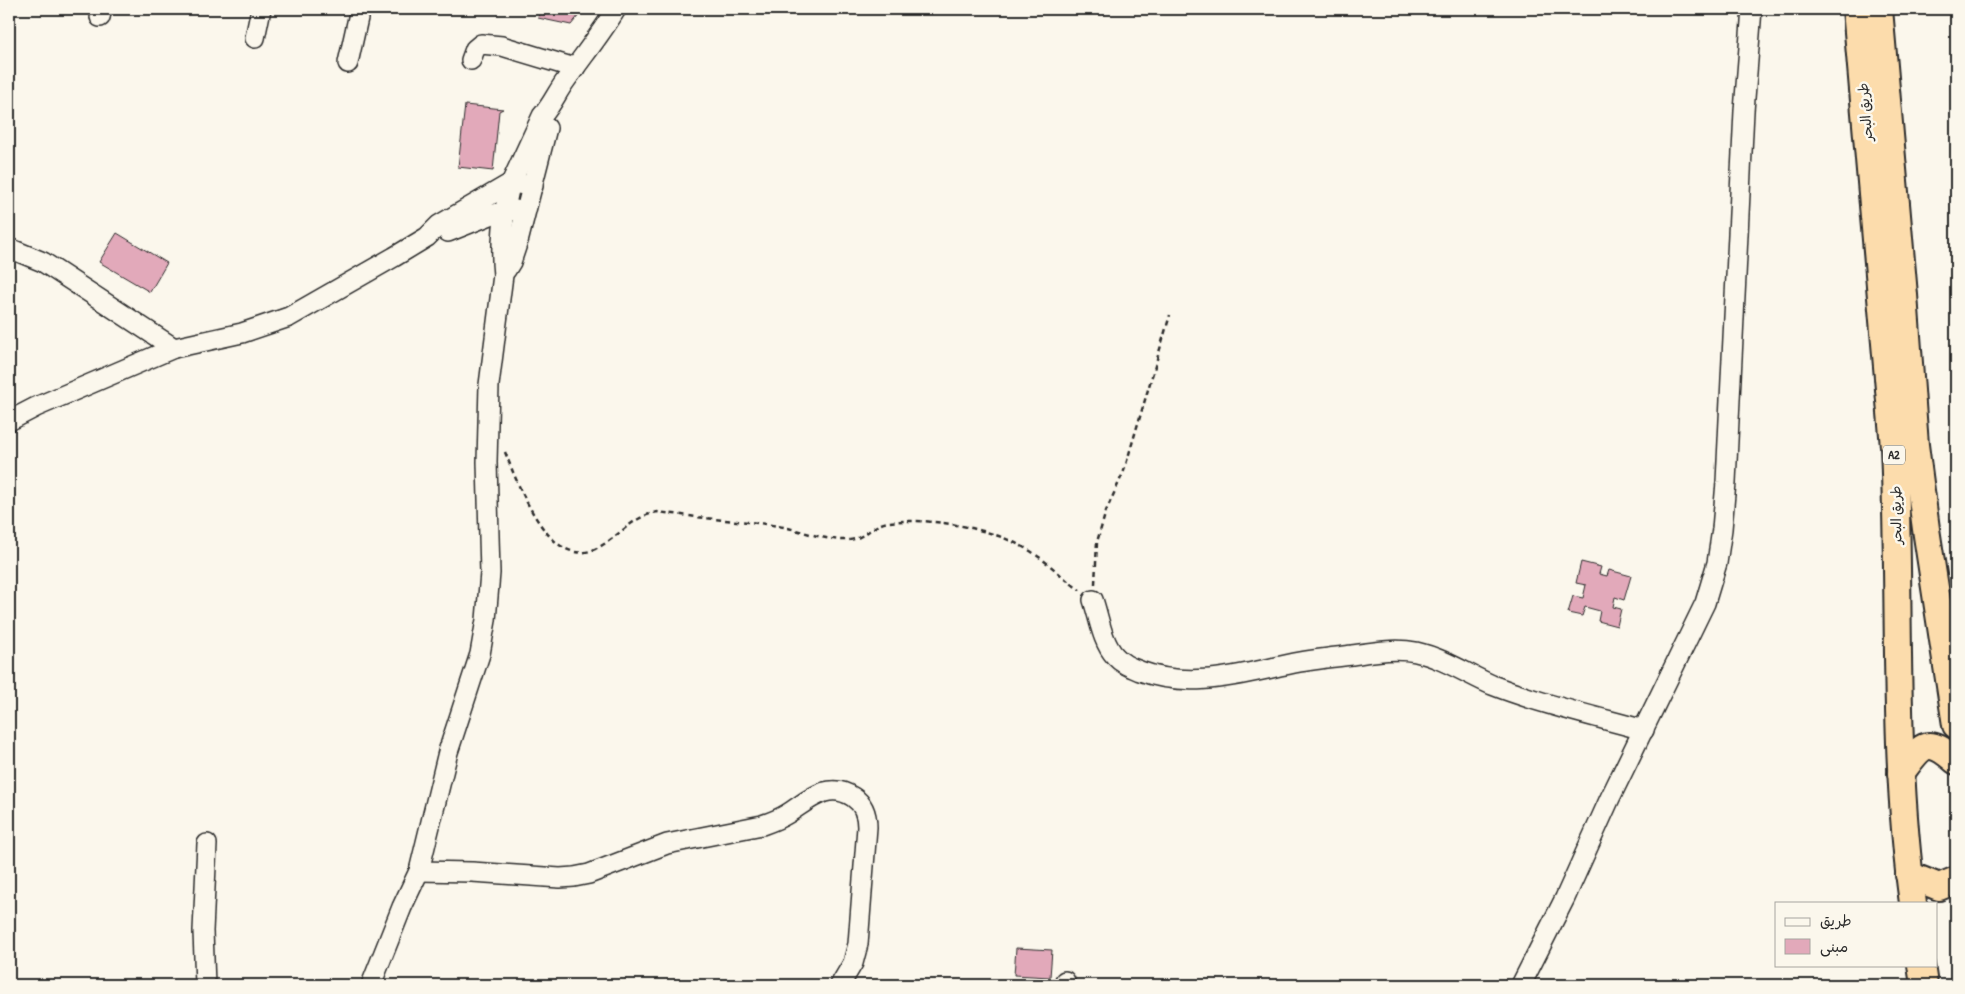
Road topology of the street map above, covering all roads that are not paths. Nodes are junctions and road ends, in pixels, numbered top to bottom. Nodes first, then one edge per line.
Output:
1 (261, 9) edge
2 (360, 9) edge
3 (616, 9) edge
4 (1752, 9) edge
5 (1856, 9) edge
6 (1879, 9) edge
7 (255, 38) dead end
8 (471, 60) dead end
9 (348, 63) dead end
10 (575, 68) junction
11 (549, 109) junction
12 (510, 183) junction
13 (533, 186) junction
14 (526, 210) junction
15 (504, 211) junction
16 (427, 237) junction
17 (9, 248) edge
18 (503, 275) junction
19 (174, 348) junction
20 (9, 421) edge
21 (1094, 600) road end
22 (1956, 725) edge
23 (1644, 730) junction
24 (1956, 761) edge
25 (1901, 773) junction
26 (207, 844) dead end
27 (419, 871) junction
28 (1909, 875) junction
29 (1956, 880) edge
30 (1913, 902) edge
31 (1922, 966) edge
32 (205, 985) edge
33 (371, 985) edge
34 (840, 985) edge
35 (1521, 985) edge
36 (1924, 985) edge

1 - 7 street
2 - 9 street
3 - 10 street
4 - 23 street
5 - 25 highway, طريق البحر / A2
6 - 22 highway, طريق البحر / A2
8 - 10 street
10 - 11 street
11 - 12 street
11 - 13 street
12 - 13 street
12 - 15 street
12 - 16 street
13 - 14 street
14 - 15 street
14 - 18 street
15 - 16 street
15 - 18 street
16 - 19 street
17 - 19 street
18 - 27 street
19 - 20 street
21 - 23 street
23 - 35 street
24 - 25 highway
25 - 28 highway, طريق البحر / A2
26 - 32 street
27 - 33 street
27 - 34 street
28 - 29 highway
28 - 30 highway, طريق البحر / A2
31 - 36 highway

